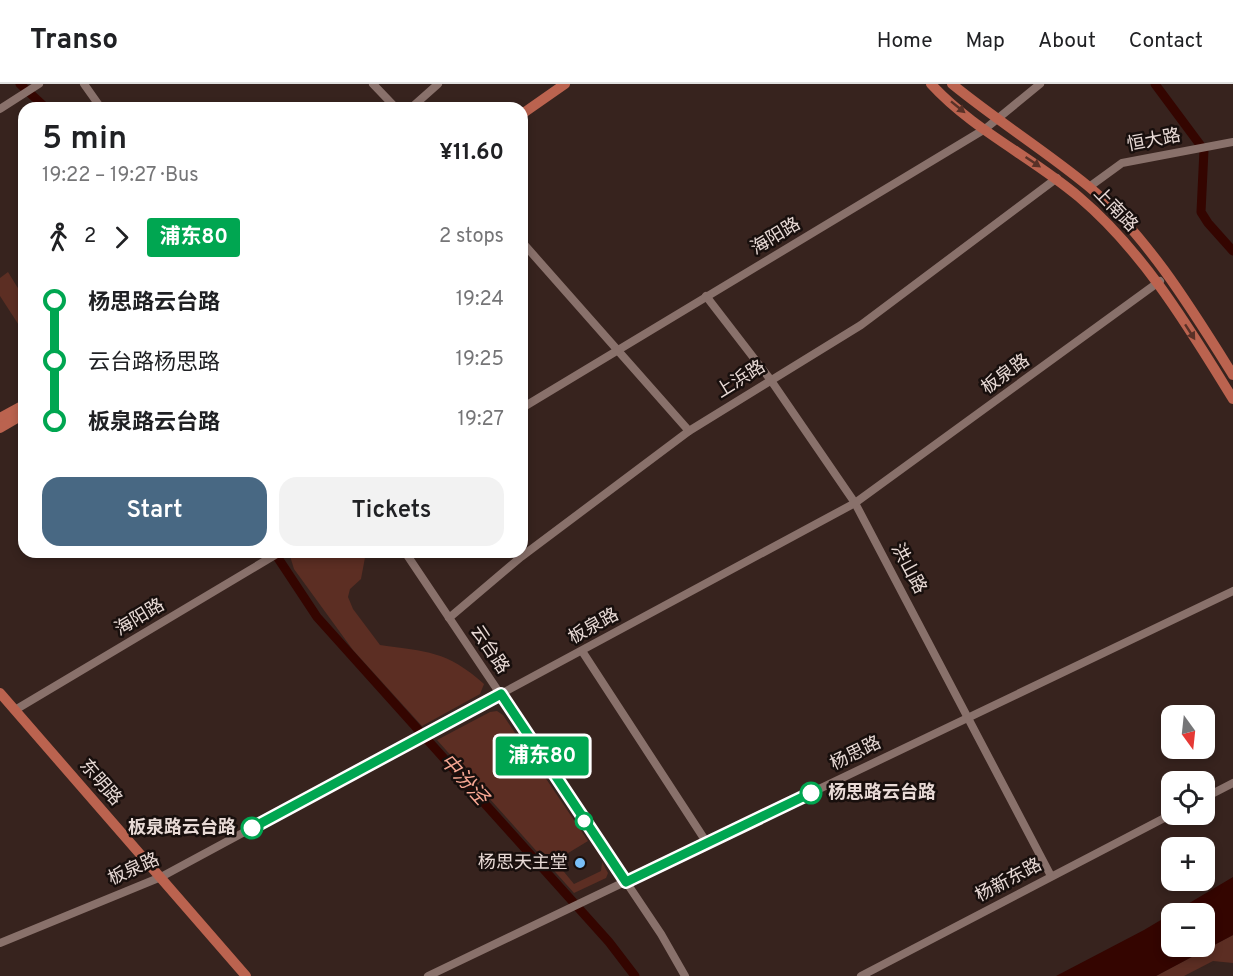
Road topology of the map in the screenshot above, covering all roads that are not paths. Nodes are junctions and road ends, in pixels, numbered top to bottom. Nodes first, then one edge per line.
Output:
1 (84, 84) edge
2 (373, 84) edge
3 (438, 84) edge
4 (554, 84) edge
5 (565, 84) edge
6 (931, 84) edge
7 (952, 84) edge
8 (1040, 84) edge
9 (37, 85) edge
10 (97, 102) edge
11 (390, 102) edge
12 (418, 102) edge
13 (526, 102) edge
14 (0, 109) edge
15 (528, 110) edge
16 (997, 120) junction
17 (985, 129) junction
18 (1233, 142) edge
19 (1057, 178) junction
20 (1089, 187) junction
21 (528, 249) edge
22 (1167, 276) junction
23 (1158, 283) junction
24 (706, 296) junction
25 (618, 350) junction
26 (1233, 375) edge
27 (770, 379) junction
28 (1233, 399) edge
29 (528, 404) edge
30 (18, 408) edge
31 (0, 418) edge
32 (18, 418) edge
33 (0, 428) edge
34 (689, 431) junction
35 (855, 503) junction
36 (528, 552) edge
37 (269, 558) edge
38 (409, 558) edge
39 (520, 558) edge
40 (1233, 591) edge
41 (449, 618) junction
42 (582, 651) junction
43 (0, 693) edge
44 (501, 694) junction
45 (15, 710) junction
46 (970, 717) junction
47 (1233, 783) edge
48 (1215, 792) edge
49 (1161, 820) edge
50 (707, 843) junction
51 (1051, 876) junction
52 (160, 877) junction
53 (626, 882) junction
54 (0, 942) edge
55 (246, 976) edge
56 (428, 976) edge
57 (685, 976) edge
58 (861, 976) edge

1 - 10 street
2 - 11 street
3 - 12 street
4 - 13 main road
5 - 15 main road
6 -> 17 main road, 上南路
7 - 16 main road, 上南路
8 - 16 street, 海阳路
9 - 14 street
16 - 17 street, 海阳路
16 - 20 main road, 上南路
17 -> 19 main road, 上南路
17 - 24 street, 海阳路
18 - 20 street, 恒大路
19 - 23 main road, 上南路
19 - 27 street, 上浜路
20 - 22 main road, 上南路
21 - 25 street
22 - 23 street, 板泉路
22 - 26 main road, 上南路
23 -> 28 main road, 上南路
23 - 35 street, 板泉路
24 - 25 street, 海阳路
24 - 27 street, 洪山路
25 - 29 street, 海阳路
25 - 34 street
27 - 34 street, 上浜路
27 - 35 street, 洪山路
30 - 31 main road
32 - 33 main road
34 - 36 street, 上浜路
35 - 42 street, 板泉路
35 - 46 street, 洪山路
37 - 45 street, 海阳路
38 - 41 street, 云台路
39 - 41 street, 上浜路
40 - 46 street, 杨思路
41 - 44 street, 云台路
42 - 44 street, 板泉路
42 - 50 street
43 - 45 main road, 东明路
44 - 52 street, 板泉路
44 - 53 street, 云台路
45 - 52 main road, 东明路
46 - 50 street, 杨思路
46 - 51 street, 洪山路
47 - 48 street
49 - 51 street, 杨新东路
50 - 53 street, 杨思路
51 - 58 street, 杨新东路
52 - 54 street, 板泉路
52 - 55 main road, 东明路
53 - 56 street, 杨思路
53 - 57 street, 云台路

